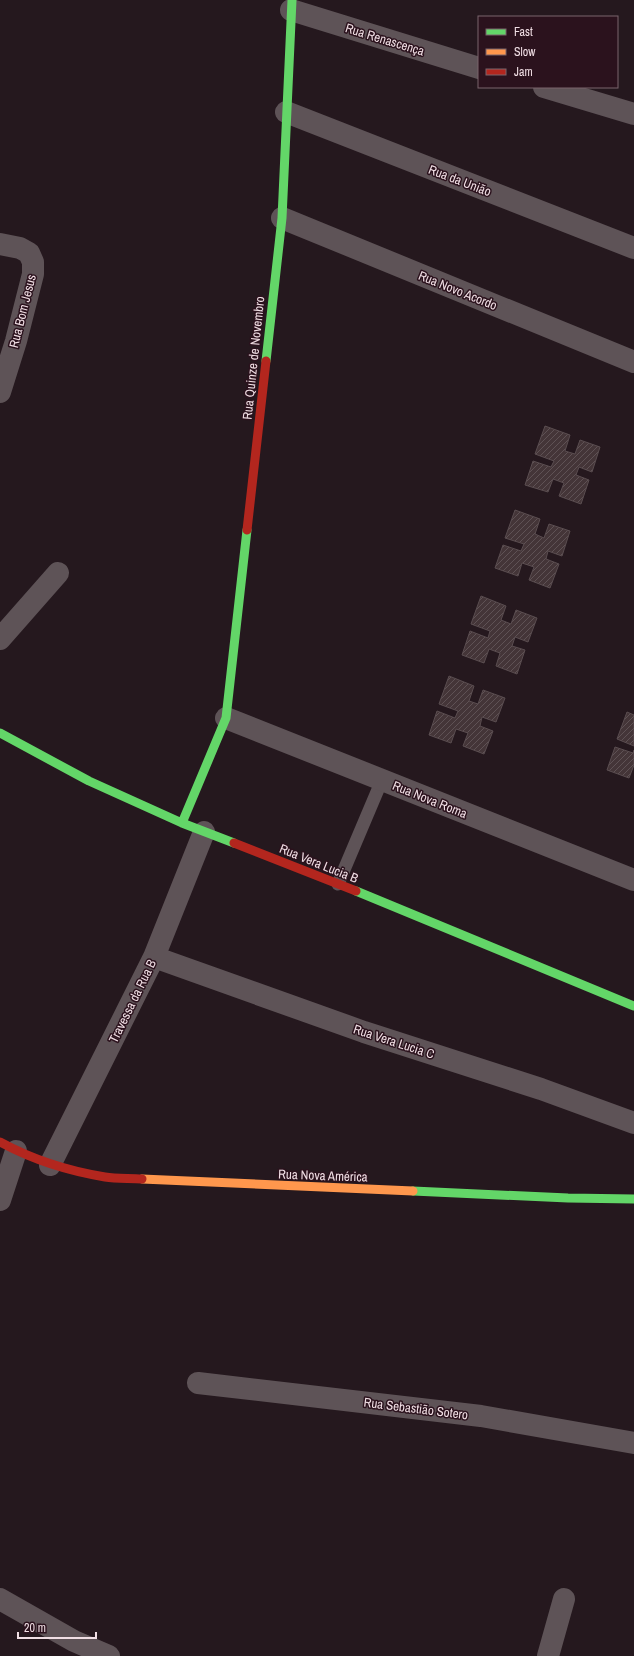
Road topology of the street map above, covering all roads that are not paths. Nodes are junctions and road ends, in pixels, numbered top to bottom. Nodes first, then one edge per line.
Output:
1 (291, 5) edge
2 (478, 68) edge
3 (547, 88) edge
4 (286, 112) junction
5 (634, 114) edge
6 (282, 218) junction
7 (0, 244) edge
8 (634, 248) edge
9 (634, 362) edge
10 (0, 392) edge
11 (58, 573) dead end
12 (0, 639) edge
13 (226, 718) junction
14 (0, 733) edge
15 (382, 780) junction
16 (182, 822) junction
17 (204, 832) junction
18 (634, 880) edge
19 (338, 884) junction
20 (154, 957) junction
21 (634, 1006) edge
22 (634, 1123) edge
23 (8, 1146) edge
24 (50, 1165) junction
25 (634, 1199) edge
26 (0, 1200) edge
27 (198, 1383) dead end
28 (634, 1443) edge
29 (0, 1599) edge
30 (564, 1599) dead end
31 (109, 1656) edge
32 (548, 1656) edge

1 - 2 street, Rua Renascença
1 - 4 street, Rua Quinze de Novembro
3 - 5 street
4 - 6 street, Rua Quinze de Novembro
4 - 8 street, Rua da União
6 - 9 street, Rua Novo Acordo
6 - 13 street, Rua Quinze de Novembro
7 - 10 street, Rua Bom Jesus
11 - 12 street
13 - 15 street, Rua Nova Roma
13 - 16 street, Rua Quinze de Novembro
14 - 16 street, Rua Vera Lucia B
15 - 18 street, Rua Nova Roma
15 - 19 lane
16 - 17 street, Rua Vera Lucia B
17 - 19 street, Rua Vera Lucia B
17 - 20 street, Travessa da Rua B
19 - 21 street, Rua Vera Lucia B
20 - 22 street, Rua Vera Lucia C
20 - 24 street, Travessa da Rua B
23 - 24 street, Rua Nova América
23 - 26 street
24 - 25 street, Rua Nova América
27 - 28 street, Rua Sebastião Sotero
29 - 31 street
30 - 32 street

